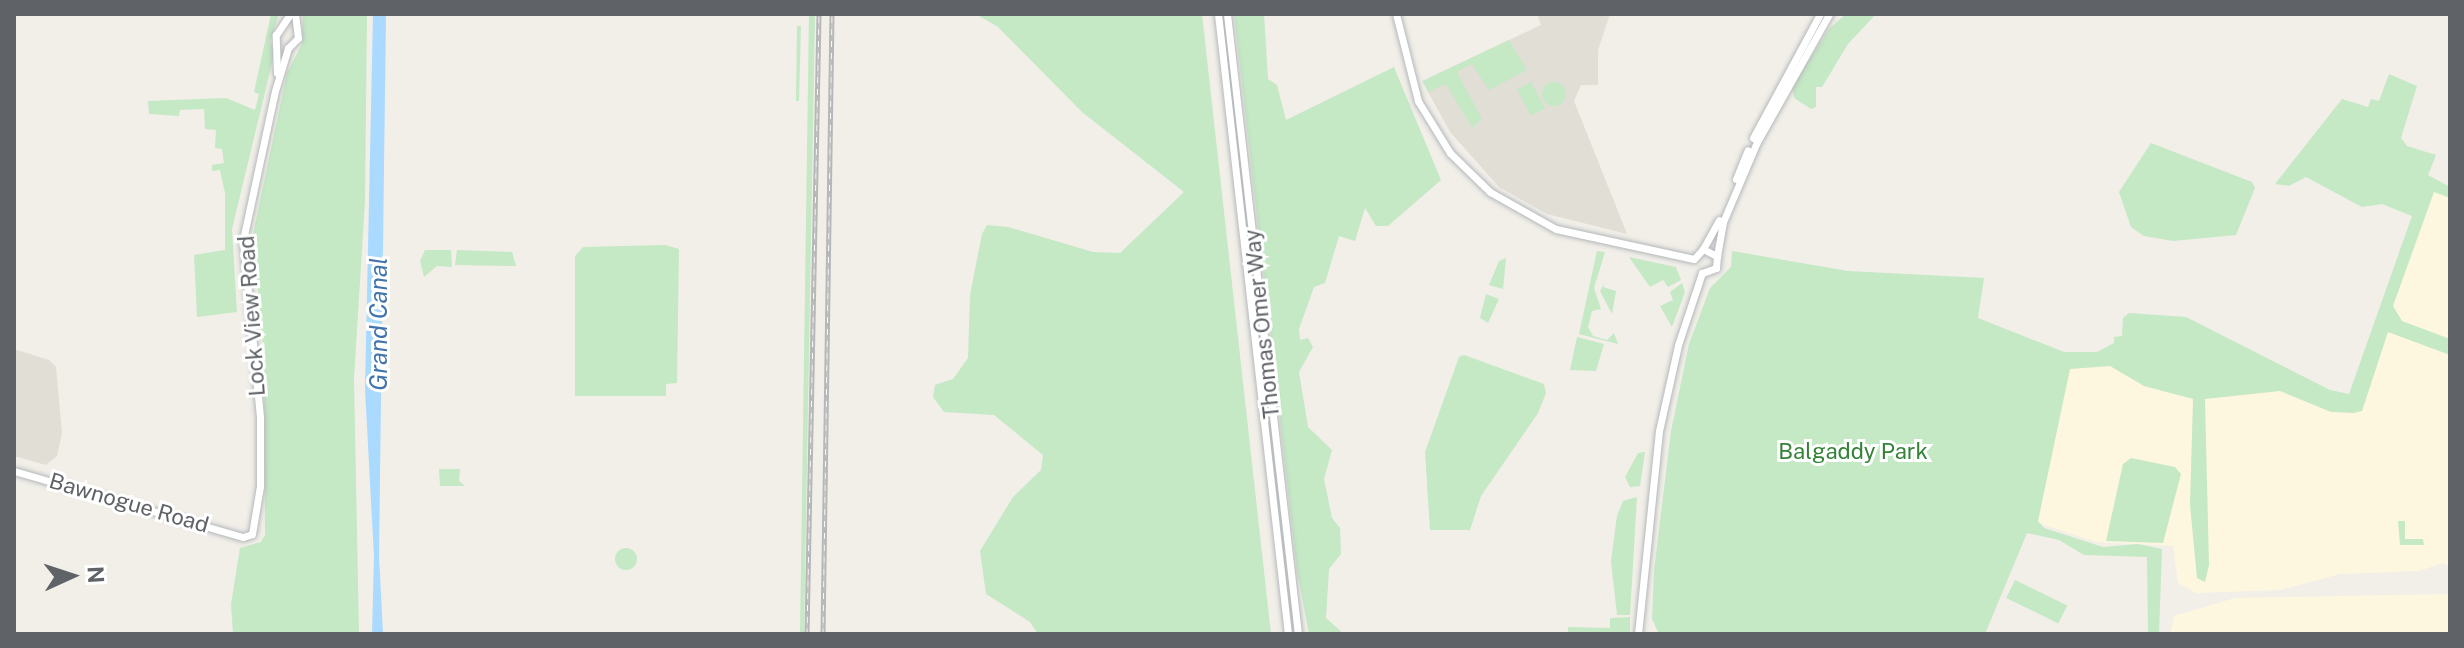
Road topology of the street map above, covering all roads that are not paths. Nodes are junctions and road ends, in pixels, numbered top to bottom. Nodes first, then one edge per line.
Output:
1 (292, 14) edge
2 (1218, 14) edge
3 (1227, 14) edge
4 (1396, 14) edge
5 (1820, 14) edge
6 (1829, 14) edge
7 (289, 27) junction
8 (284, 47) junction
9 (1703, 249) junction
10 (1717, 256) junction
11 (1694, 259) junction
12 (1702, 273) junction
13 (14, 471) edge
14 (243, 537) joint
15 (1288, 634) edge
16 (1298, 634) edge
17 (1638, 634) edge

1 - 7 street, Lock View Road
2 - 15 street, Thomas Omer Way
3 - 16 street, Thomas Omer Way
4 - 11 street
5 - 9 street
6 - 10 street
7 - 8 street, Lock View Road
7 - 8 street, Lock View Road
8 - 14 street, Lock View Road
9 - 10 street
9 - 11 street
10 - 12 street
11 - 12 street
12 - 17 street
13 - 14 street, Bawnogue Road

